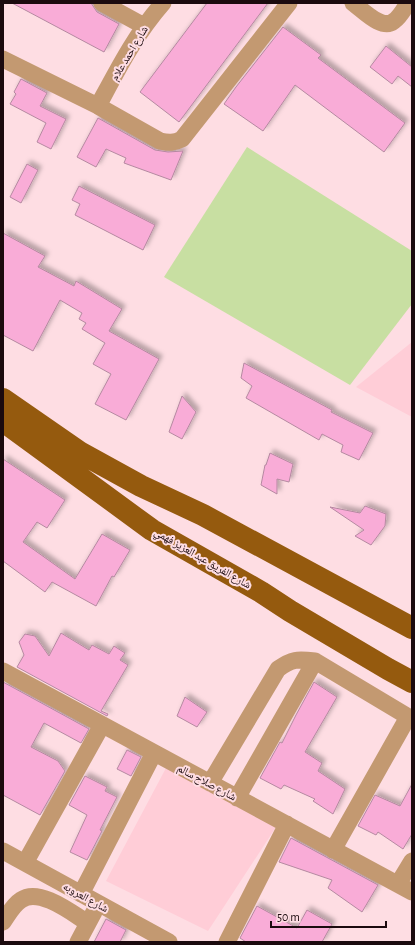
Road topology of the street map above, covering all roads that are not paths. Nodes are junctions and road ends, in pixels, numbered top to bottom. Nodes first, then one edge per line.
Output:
1 (102, 3) edge
2 (163, 3) edge
3 (288, 3) edge
4 (353, 3) edge
5 (408, 3) edge
6 (144, 26) junction
7 (3, 59) edge
8 (98, 106) junction
9 (3, 400) edge
10 (3, 421) edge
11 (412, 628) edge
12 (315, 661) junction
13 (3, 671) edge
14 (412, 682) edge
15 (410, 718) edge
16 (102, 725) junction
17 (154, 753) junction
18 (210, 783) junction
19 (237, 798) junction
20 (286, 824) junction
21 (333, 850) junction
22 (3, 851) edge
23 (412, 861) edge
24 (25, 863) junction
25 (405, 888) edge
26 (81, 894) junction
27 (98, 903) junction
28 (3, 922) edge
29 (88, 923) junction
30 (78, 942) edge
31 (169, 942) edge
32 (227, 942) edge

1 - 6 street
2 - 6 street, شارع احمد علام
3 - 8 street
4 - 5 street
6 - 8 street, شارع احمد علام
7 - 8 street
9 - 11 main road
10 - 14 main road, شارع الفريق عبد العزيز فهمي
12 - 15 street
12 - 18 street
12 - 19 street
13 - 16 street, شارع صلاح سالم
15 - 21 street
16 - 17 street, شارع صلاح سالم
16 - 24 street
17 - 18 street, شارع صلاح سالم
17 - 26 street
18 - 19 street, شارع صلاح سالم
19 - 20 street, شارع صلاح سالم
20 - 21 street, شارع صلاح سالم
20 - 32 street
21 - 25 street, شارع صلاح سالم
22 - 24 street, شارع العروبه
23 - 25 street
24 - 26 street, شارع العروبه
26 - 27 street, شارع العروبه
27 - 29 street
27 - 31 street, شارع العروبه
28 - 29 street
29 - 30 street

